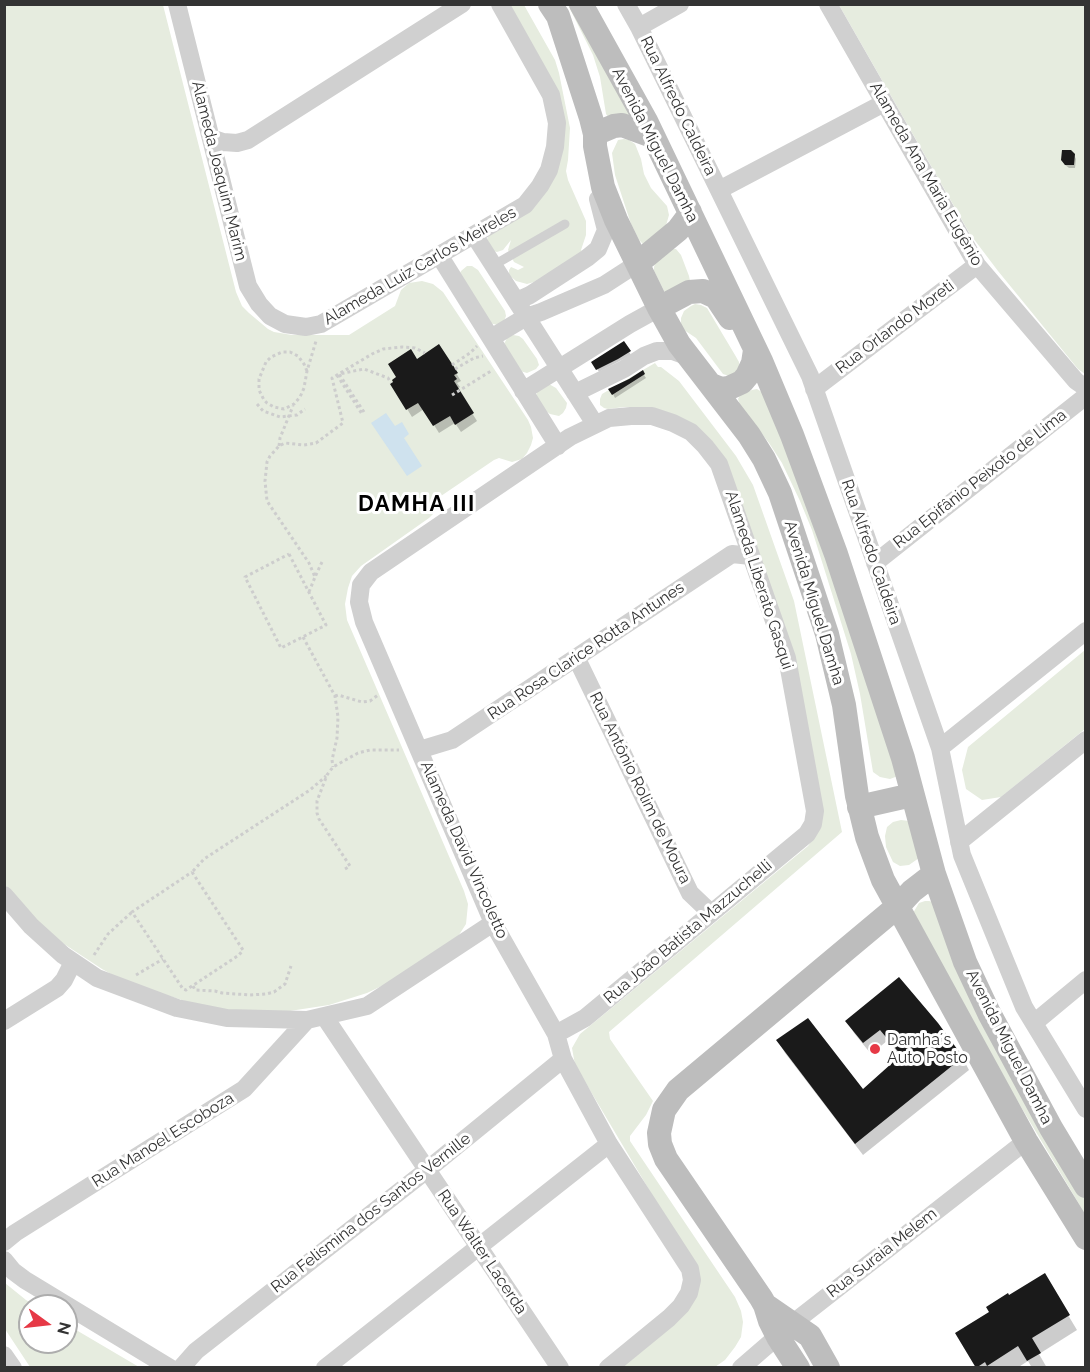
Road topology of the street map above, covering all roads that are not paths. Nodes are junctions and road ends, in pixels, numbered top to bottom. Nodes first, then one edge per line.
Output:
1 (177, 4) edge
2 (462, 4) edge
3 (500, 4) edge
4 (550, 4) edge
5 (581, 4) edge
6 (626, 4) edge
7 (680, 4) edge
8 (828, 4) edge
9 (639, 27) junction
10 (884, 103) junction
11 (595, 134) junction
12 (652, 136) junction
13 (211, 138) junction
14 (718, 190) junction
15 (690, 212) junction
16 (565, 224) dead end
17 (474, 235) junction
18 (440, 255) junction
19 (638, 263) junction
20 (494, 265) junction
21 (977, 265) junction
22 (659, 308) junction
23 (521, 309) junction
24 (285, 324) joint
25 (493, 341) junction
26 (755, 349) junction
27 (689, 357) junction
28 (559, 368) junction
29 (711, 385) junction
30 (814, 388) junction
31 (1086, 388) edge
32 (524, 391) junction
33 (575, 393) junction
34 (1086, 396) edge
35 (602, 421) junction
36 (558, 446) junction
37 (752, 556) junction
38 (875, 563) junction
39 (1086, 631) edge
40 (576, 657) junction
41 (1086, 740) edge
42 (940, 748) junction
43 (419, 750) junction
44 (912, 795) junction
45 (860, 807) junction
46 (813, 824) joint
47 (959, 842) junction
48 (934, 874) junction
49 (4, 895) edge
50 (898, 906) junction
51 (711, 914) junction
52 (493, 923) junction
53 (79, 966) junction
54 (1086, 980) edge
55 (315, 1018) junction
56 (4, 1022) edge
57 (1034, 1023) junction
58 (556, 1034) junction
59 (563, 1059) junction
60 (1086, 1109) edge
61 (1026, 1141) junction
62 (609, 1144) junction
63 (427, 1170) junction
64 (1086, 1186) edge
65 (1086, 1238) edge
66 (4, 1242) edge
67 (479, 1247) junction
68 (4, 1260) edge
69 (785, 1330) junction
70 (4, 1355) edge
71 (13, 1368) edge
72 (170, 1368) edge
73 (181, 1368) edge
74 (325, 1368) edge
75 (560, 1368) edge
76 (608, 1368) edge
77 (741, 1368) edge
78 (798, 1368) edge
79 (828, 1368) edge

1 - 13 street, Alameda Joaquim Marim
2 - 13 street
3 - 17 street, Alameda Luiz Carlos Meireles
4 - 11 street, Avenida Miguel Damha
5 - 12 street, Avenida Miguel Damha
6 - 9 street, Rua Alfredo Caldeira
7 - 9 street
8 - 10 street, Alameda Ana Maria Eugênio
9 - 14 street, Rua Alfredo Caldeira
10 - 14 street
10 - 21 street, Alameda Ana Maria Eugênio
11 - 12 street
11 - 19 street, Avenida Miguel Damha
11 - 23 street
12 - 15 street, Avenida Miguel Damha
13 - 24 street, Alameda Joaquim Marim
14 - 30 street, Rua Alfredo Caldeira
15 - 19 street
15 - 26 street, Avenida Miguel Damha
16 - 20 lane
17 - 18 street, Alameda Luiz Carlos Meireles
17 - 20 street
18 - 24 street, Alameda Luiz Carlos Meireles
18 - 25 street
19 - 22 street, Avenida Miguel Damha
19 - 23 street
20 - 23 street
21 - 30 street, Rua Orlando Moreti
21 - 31 street, Alameda Ana Maria Eugênio
22 - 26 street
22 - 27 street, Avenida Miguel Damha
22 - 28 street
23 - 25 street
23 - 28 street
25 - 32 street
26 - 29 street
26 - 44 street, Avenida Miguel Damha
27 - 29 street, Avenida Miguel Damha
27 - 33 street
28 - 32 street
28 - 33 street
29 - 45 street, Avenida Miguel Damha
30 - 38 street, Rua Alfredo Caldeira
32 - 36 street
33 - 35 street
34 - 38 street, Rua Epifânio Peixoto de Lima
35 - 36 street
35 - 37 street, Alameda Liberato Gasqui
36 - 43 street, Alameda David Vincoletto
37 - 40 street, Rua Rosa Clarice Rotta Antunes
37 - 46 street, Alameda Liberato Gasqui
38 - 42 street, Rua Alfredo Caldeira
39 - 42 street
40 - 43 street, Rua Rosa Clarice Rotta Antunes
40 - 51 street, Rua Antônio Rolim de Moura
41 - 47 street
42 - 47 street, Rua Alfredo Caldeira
43 - 52 street, Alameda David Vincoletto
44 - 45 street
44 - 48 street, Avenida Miguel Damha
45 - 50 street, Avenida Miguel Damha
46 - 51 street, Rua João Batista Mazzuchelli
47 - 57 street, Rua Alfredo Caldeira
48 - 50 street
48 - 64 street, Avenida Miguel Damha
49 - 53 street
50 - 61 street, Avenida Miguel Damha
50 - 69 street
51 - 58 street, Rua João Batista Mazzuchelli
52 - 55 street
52 - 58 street, Alameda David Vincoletto
53 - 55 street
53 - 56 street
54 - 57 street
55 - 63 street, Rua Walter Lacerda
55 - 66 street, Rua Manoel Escoboza
57 - 60 street, Rua Alfredo Caldeira
58 - 59 street, Alameda David Vincoletto
59 - 62 street, Alameda David Vincoletto
59 - 63 street, Rua Felismina dos Santos Vernille
61 - 65 street, Avenida Miguel Damha
61 - 69 street, Rua Suraia Melem
62 - 67 street
62 - 76 street, Alameda David Vincoletto
63 - 67 street, Rua Walter Lacerda
63 - 73 street, Rua Felismina dos Santos Vernille
67 - 74 street
67 - 75 street, Rua Walter Lacerda
68 - 72 street
69 - 77 street, Rua Suraia Melem
69 - 78 street
69 - 79 street
70 - 71 street

